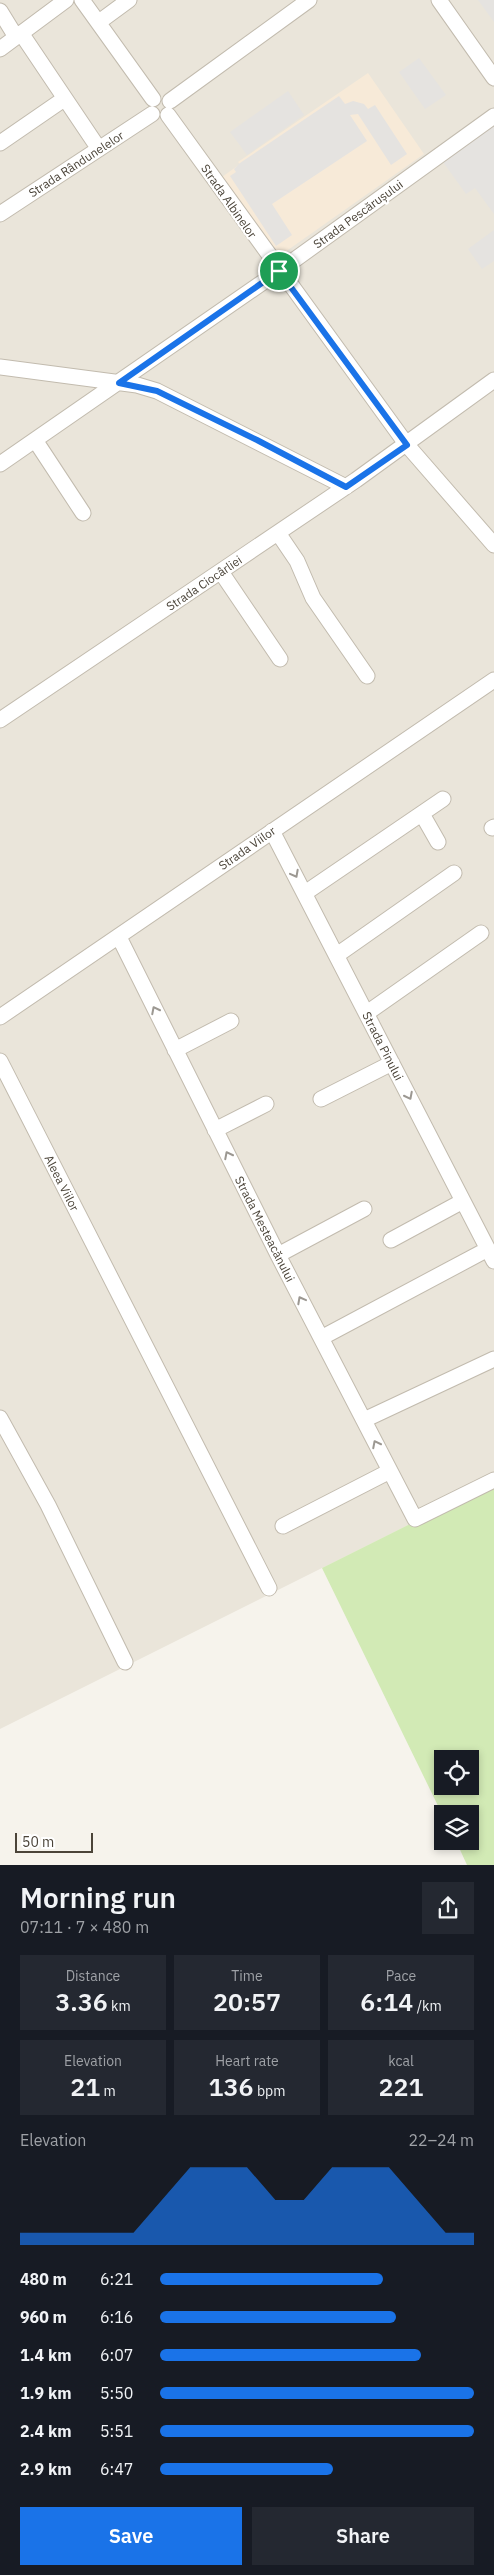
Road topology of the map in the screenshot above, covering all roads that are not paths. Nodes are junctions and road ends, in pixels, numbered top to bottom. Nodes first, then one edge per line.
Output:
1 (66, 0) edge
2 (82, 0) edge
3 (129, 0) edge
4 (309, 0) edge
5 (439, 0) edge
6 (0, 11) edge
7 (99, 22) junction
8 (19, 35) junction
9 (0, 49) edge
10 (494, 78) edge
11 (64, 99) junction
12 (153, 106) junction
13 (169, 108) junction
14 (494, 116) edge
15 (0, 143) edge
16 (99, 149) junction
17 (0, 214) edge
18 (279, 271) junction
19 (0, 367) edge
20 (494, 380) edge
21 (119, 383) junction
22 (35, 440) junction
23 (407, 445) junction
24 (0, 464) edge
25 (346, 487) junction
26 (83, 513) dead end
27 (278, 533) junction
28 (492, 541) edge
29 (221, 572) junction
30 (280, 659) dead end
31 (367, 676) dead end
32 (494, 680) edge
33 (0, 720) edge
34 (444, 799) dead end
35 (422, 814) junction
36 (272, 831) junction
37 (438, 842) dead end
38 (454, 873) dead end
39 (305, 893) junction
40 (481, 933) dead end
41 (119, 937) junction
42 (337, 955) junction
43 (366, 1013) junction
44 (0, 1017) edge
45 (231, 1021) dead end
46 (175, 1050) junction
47 (0, 1061) edge
48 (392, 1063) junction
49 (321, 1099) dead end
50 (266, 1104) dead end
51 (215, 1130) junction
52 (463, 1201) junction
53 (364, 1209) dead end
54 (391, 1240) dead end
55 (490, 1246) edge
56 (278, 1254) junction
57 (321, 1338) junction
58 (494, 1359) edge
59 (0, 1418) edge
60 (364, 1420) junction
61 (390, 1471) junction
62 (494, 1480) edge
63 (284, 1526) dead end
64 (269, 1588) dead end
65 (125, 1662) dead end

1 - 8 street
2 - 7 street
3 - 7 street
4 - 13 street
5 - 10 street
6 - 8 street
7 - 12 street
8 - 9 street
8 - 11 street
11 - 15 street
11 - 16 street
12 - 13 street
12 - 16 street, Strada Rândunelelor
13 - 18 street, Strada Albinelor
14 - 18 street, Strada Pescărușului
16 - 17 street, Strada Rândunelelor
18 - 21 street, Strada Pescărușului
18 - 23 street, Strada Albinelor
19 - 21 street
20 - 23 street, Strada Ciocârliei
21 - 22 street, Strada Pescărușului
21 - 25 street
22 - 24 street, Strada Pescărușului
22 - 26 street
23 - 25 street, Strada Ciocârliei
23 - 28 street, Strada Albinelor
25 - 27 street, Strada Ciocârliei
27 - 29 street, Strada Ciocârliei
27 - 31 street
29 - 30 street
29 - 33 street, Strada Ciocârliei
32 - 36 street, Strada Viilor
34 - 35 street
35 - 37 street
35 - 39 street
36 -> 39 street, Strada Pinului
36 - 41 street, Strada Viilor
38 - 42 street
39 - 42 street, Strada Pinului
40 - 43 street
41 - 44 street, Strada Viilor
46 -> 41 street, Strada Mesteacănului
42 - 43 street, Strada Pinului
43 - 48 street, Strada Pinului
45 - 46 street
46 - 51 street, Strada Mesteacănului
47 - 64 street, Aleea Viilor
48 - 49 street
48 -> 52 street, Strada Pinului
50 - 51 street
56 -> 51 street, Strada Mesteacănului
52 - 54 street
52 - 55 street, Strada Pinului
53 - 56 street
55 - 57 street
57 -> 56 street, Strada Mesteacănului
57 - 60 street, Strada Mesteacănului
58 - 60 street
59 - 65 street
61 -> 60 street, Strada Mesteacănului
61 - 62 street, Strada Mesteacănului
61 - 63 street

